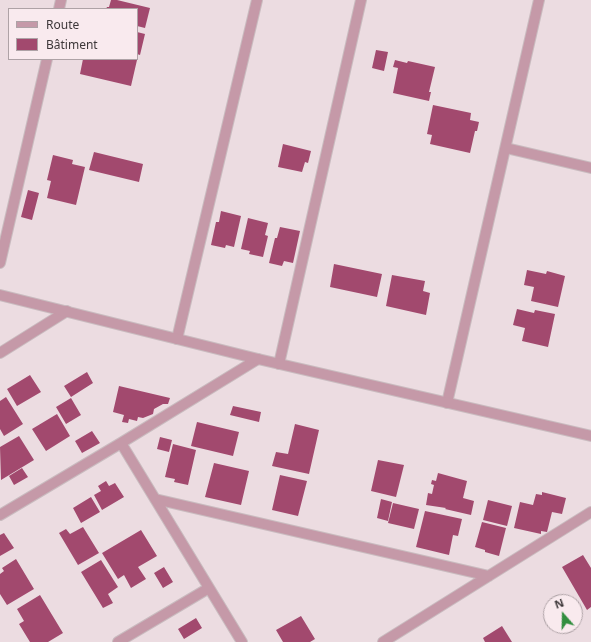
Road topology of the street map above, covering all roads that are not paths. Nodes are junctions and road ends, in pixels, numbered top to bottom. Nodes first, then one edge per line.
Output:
1 (257, 0) edge
2 (362, 0) edge
3 (540, 0) edge
4 (47, 60) edge
5 (506, 148) junction
6 (591, 168) edge
7 (0, 263) edge
8 (0, 295) edge
9 (67, 311) junction
10 (177, 339) junction
11 (0, 353) edge
12 (258, 359) junction
13 (279, 364) junction
14 (447, 403) junction
15 (591, 436) edge
16 (121, 443) junction
17 (155, 499) junction
18 (591, 512) edge
19 (0, 515) edge
20 (489, 576) junction
21 (209, 588) junction
22 (118, 642) edge
23 (242, 642) edge
24 (383, 642) edge

1 - 10 street
2 - 13 street
3 - 5 street
4 - 7 street
5 - 6 street
5 - 14 street
8 - 9 street
9 - 10 street
9 - 11 street
10 - 12 street
12 - 13 street
12 - 16 street
13 - 14 street
14 - 15 street
16 - 17 street
16 - 19 street
17 - 20 street
17 - 21 street
18 - 20 street
20 - 24 street
21 - 22 street
21 - 23 street

